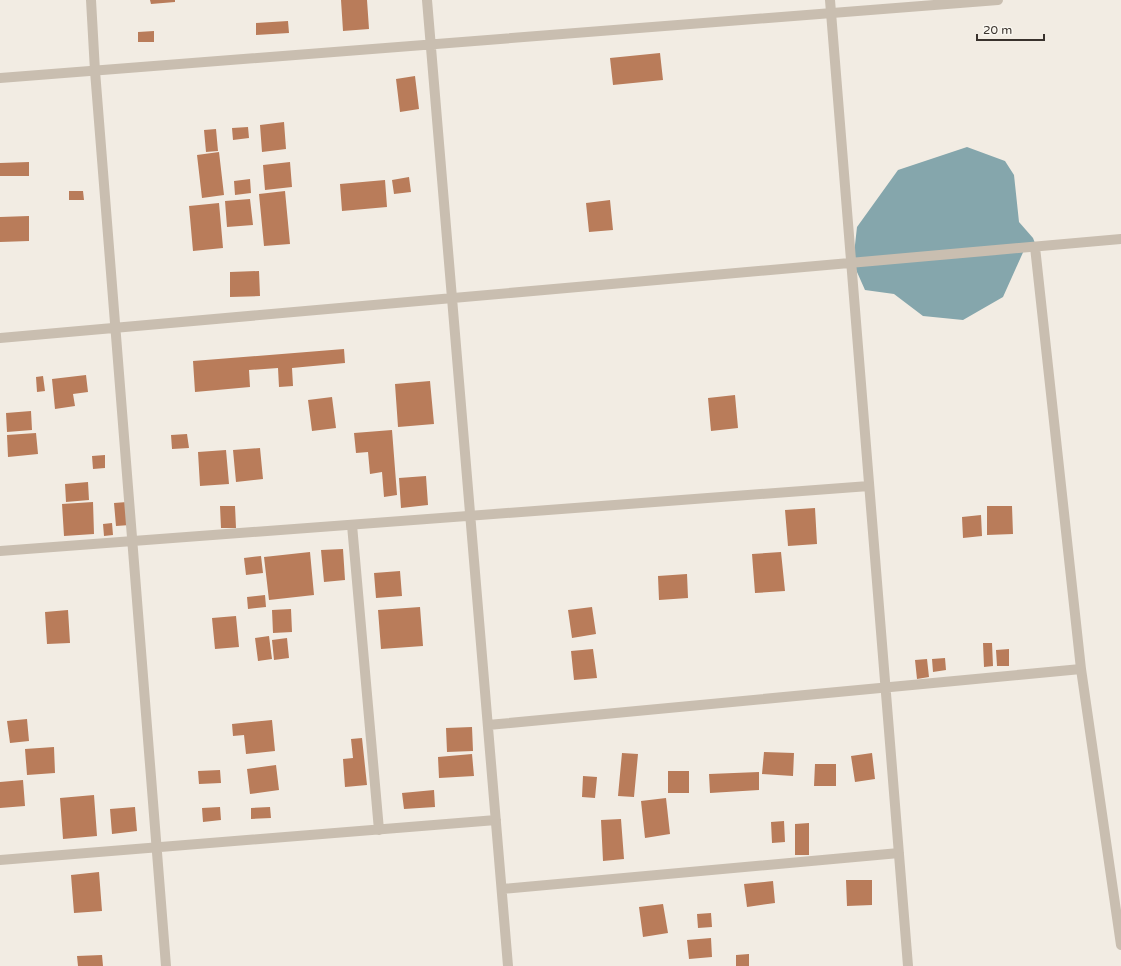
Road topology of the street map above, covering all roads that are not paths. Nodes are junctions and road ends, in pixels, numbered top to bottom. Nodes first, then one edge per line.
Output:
1 (91, 0) edge
2 (426, 0) edge
3 (830, 0) edge
4 (998, 0) edge
5 (831, 13) junction
6 (430, 44) junction
7 (95, 71) junction
8 (0, 78) edge
9 (1121, 239) edge
10 (1035, 246) junction
11 (851, 263) junction
12 (452, 298) junction
13 (116, 328) junction
14 (0, 338) edge
15 (869, 486) junction
16 (470, 516) junction
17 (352, 525) junction
18 (132, 542) junction
19 (0, 551) edge
20 (1081, 670) junction
21 (886, 688) junction
22 (488, 725) junction
23 (496, 820) junction
24 (379, 830) junction
25 (156, 848) junction
26 (899, 853) junction
27 (0, 860) edge
28 (502, 889) junction
29 (1121, 946) edge
30 (166, 966) edge
31 (508, 966) edge
32 (908, 966) edge

1 - 7 street
2 - 6 street
3 - 5 street
4 - 5 street
5 - 6 street
5 - 11 street
6 - 7 street
6 - 12 street
7 - 8 street
7 - 13 street
9 - 10 street
10 - 11 street
10 - 20 street
11 - 12 street
11 - 15 street
12 - 13 street
12 - 16 street
13 - 14 street
13 - 18 street
15 - 16 street
15 - 21 street
16 - 17 street
16 - 22 street
17 - 18 street
17 - 24 street
18 - 19 street
18 - 25 street
20 - 21 street
20 - 29 street
21 - 22 street
21 - 26 street
22 - 23 street
23 - 24 street
23 - 28 street
24 - 25 street
25 - 27 street
25 - 30 street
26 - 28 street
26 - 32 street
28 - 31 street

